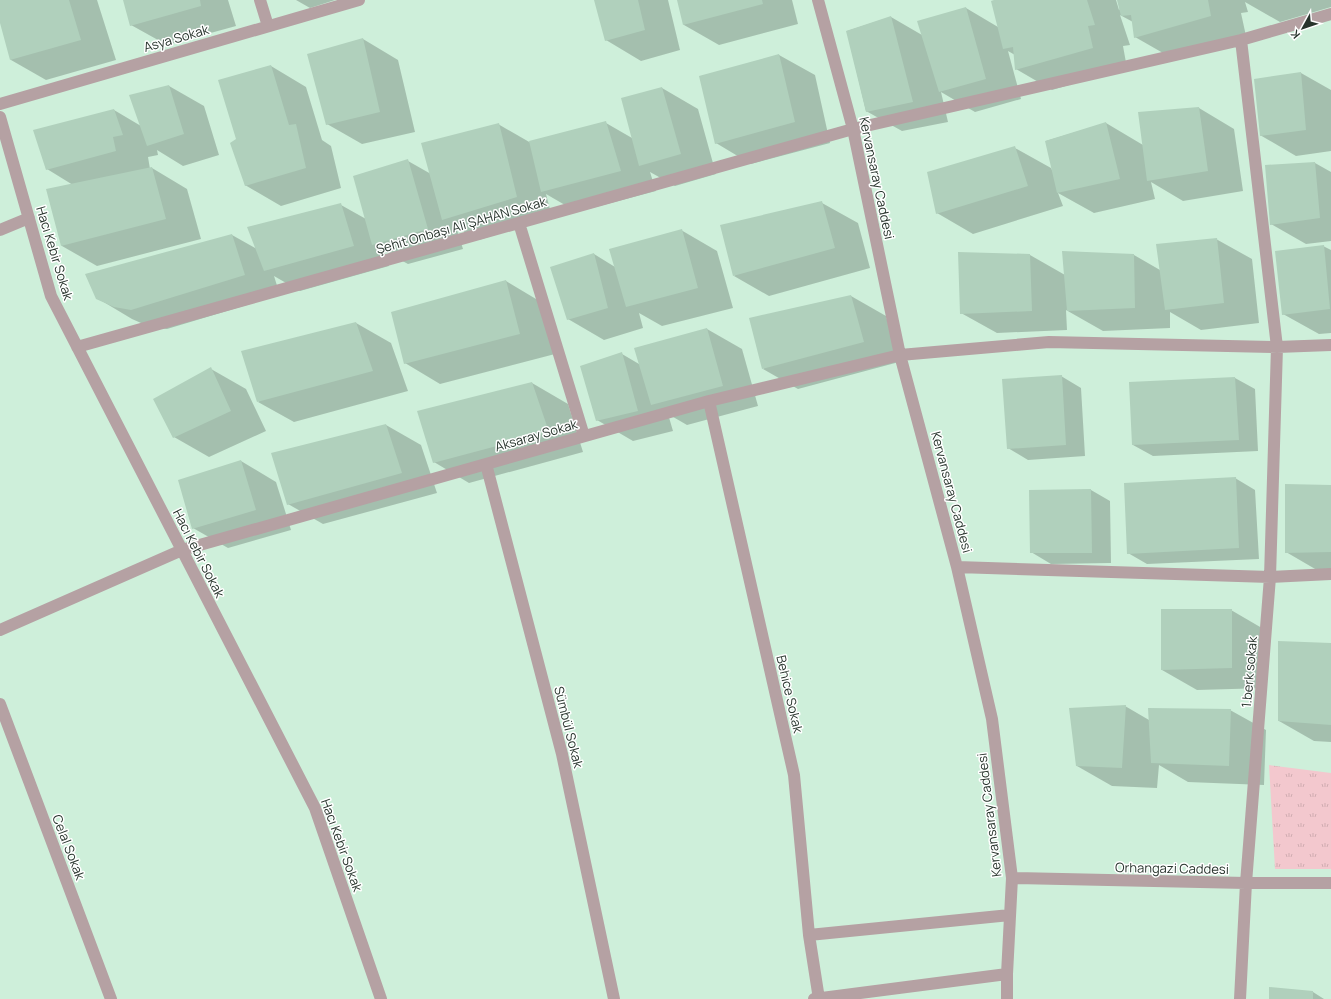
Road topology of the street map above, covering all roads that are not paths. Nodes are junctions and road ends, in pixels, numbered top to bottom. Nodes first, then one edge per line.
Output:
1 (260, 0) edge
2 (359, 0) edge
3 (818, 0) edge
4 (1331, 14) edge
5 (268, 26) junction
6 (1241, 40) junction
7 (0, 104) edge
8 (0, 117) edge
9 (853, 129) junction
10 (29, 218) junction
11 (519, 223) junction
12 (0, 230) edge
13 (1331, 345) edge
14 (77, 347) junction
15 (1277, 347) junction
16 (900, 355) junction
17 (709, 401) junction
18 (584, 436) junction
19 (486, 464) junction
20 (182, 550) junction
21 (958, 567) junction
22 (1331, 574) edge
23 (1270, 577) junction
24 (0, 630) edge
25 (0, 704) edge
26 (1012, 878) junction
27 (1246, 883) junction
28 (1331, 883) edge
29 (1010, 915) junction
30 (809, 934) junction
31 (1007, 974) junction
32 (111, 999) edge
33 (382, 999) edge
34 (614, 999) edge
35 (817, 999) edge
36 (1008, 999) edge
37 (1240, 999) edge

1 - 5 street
2 - 5 street, Asya Sokak
3 - 9 street, Kervansaray Caddesi
4 - 6 street, Şehit Onbaşı Ali ŞAHAN Sokak
5 - 7 street, Asya Sokak
6 - 9 street, Şehit Onbaşı Ali ŞAHAN Sokak
6 - 15 street, 1.berk sokak
8 - 10 street, Hacı Kebir Sokak
9 - 11 street, Şehit Onbaşı Ali ŞAHAN Sokak
9 - 16 street, Kervansaray Caddesi
10 - 12 street
10 - 14 street, Hacı Kebir Sokak
11 - 14 street, Şehit Onbaşı Ali ŞAHAN Sokak
11 - 18 street
13 - 15 street, Aksaray Sokak
14 - 20 street, Hacı Kebir Sokak
15 - 16 street, Aksaray Sokak
15 - 23 street, 1.berk sokak
16 - 17 street, Aksaray Sokak
16 - 21 street, Kervansaray Caddesi
17 - 18 street, Aksaray Sokak
17 - 30 street, Behice Sokak
18 - 19 street, Aksaray Sokak
19 - 20 street, Aksaray Sokak
19 - 34 street, Sümbül Sokak
20 - 24 street, Aksaray Sokak
20 - 33 street, Hacı Kebir Sokak
21 - 23 street
21 - 26 street, Kervansaray Caddesi
22 - 23 street
23 - 27 street, 1.berk sokak
25 - 32 street, Celal Sokak
26 - 27 street, Orhangazi Caddesi
26 - 29 street, Kervansaray Caddesi
27 - 28 street, Orhangazi Caddesi
27 - 37 street, 1.berk sokak
29 - 30 street
29 - 31 street, Kervansaray Caddesi
30 - 35 street, Behice Sokak
31 - 35 street
31 - 36 street, Kervansaray Caddesi

